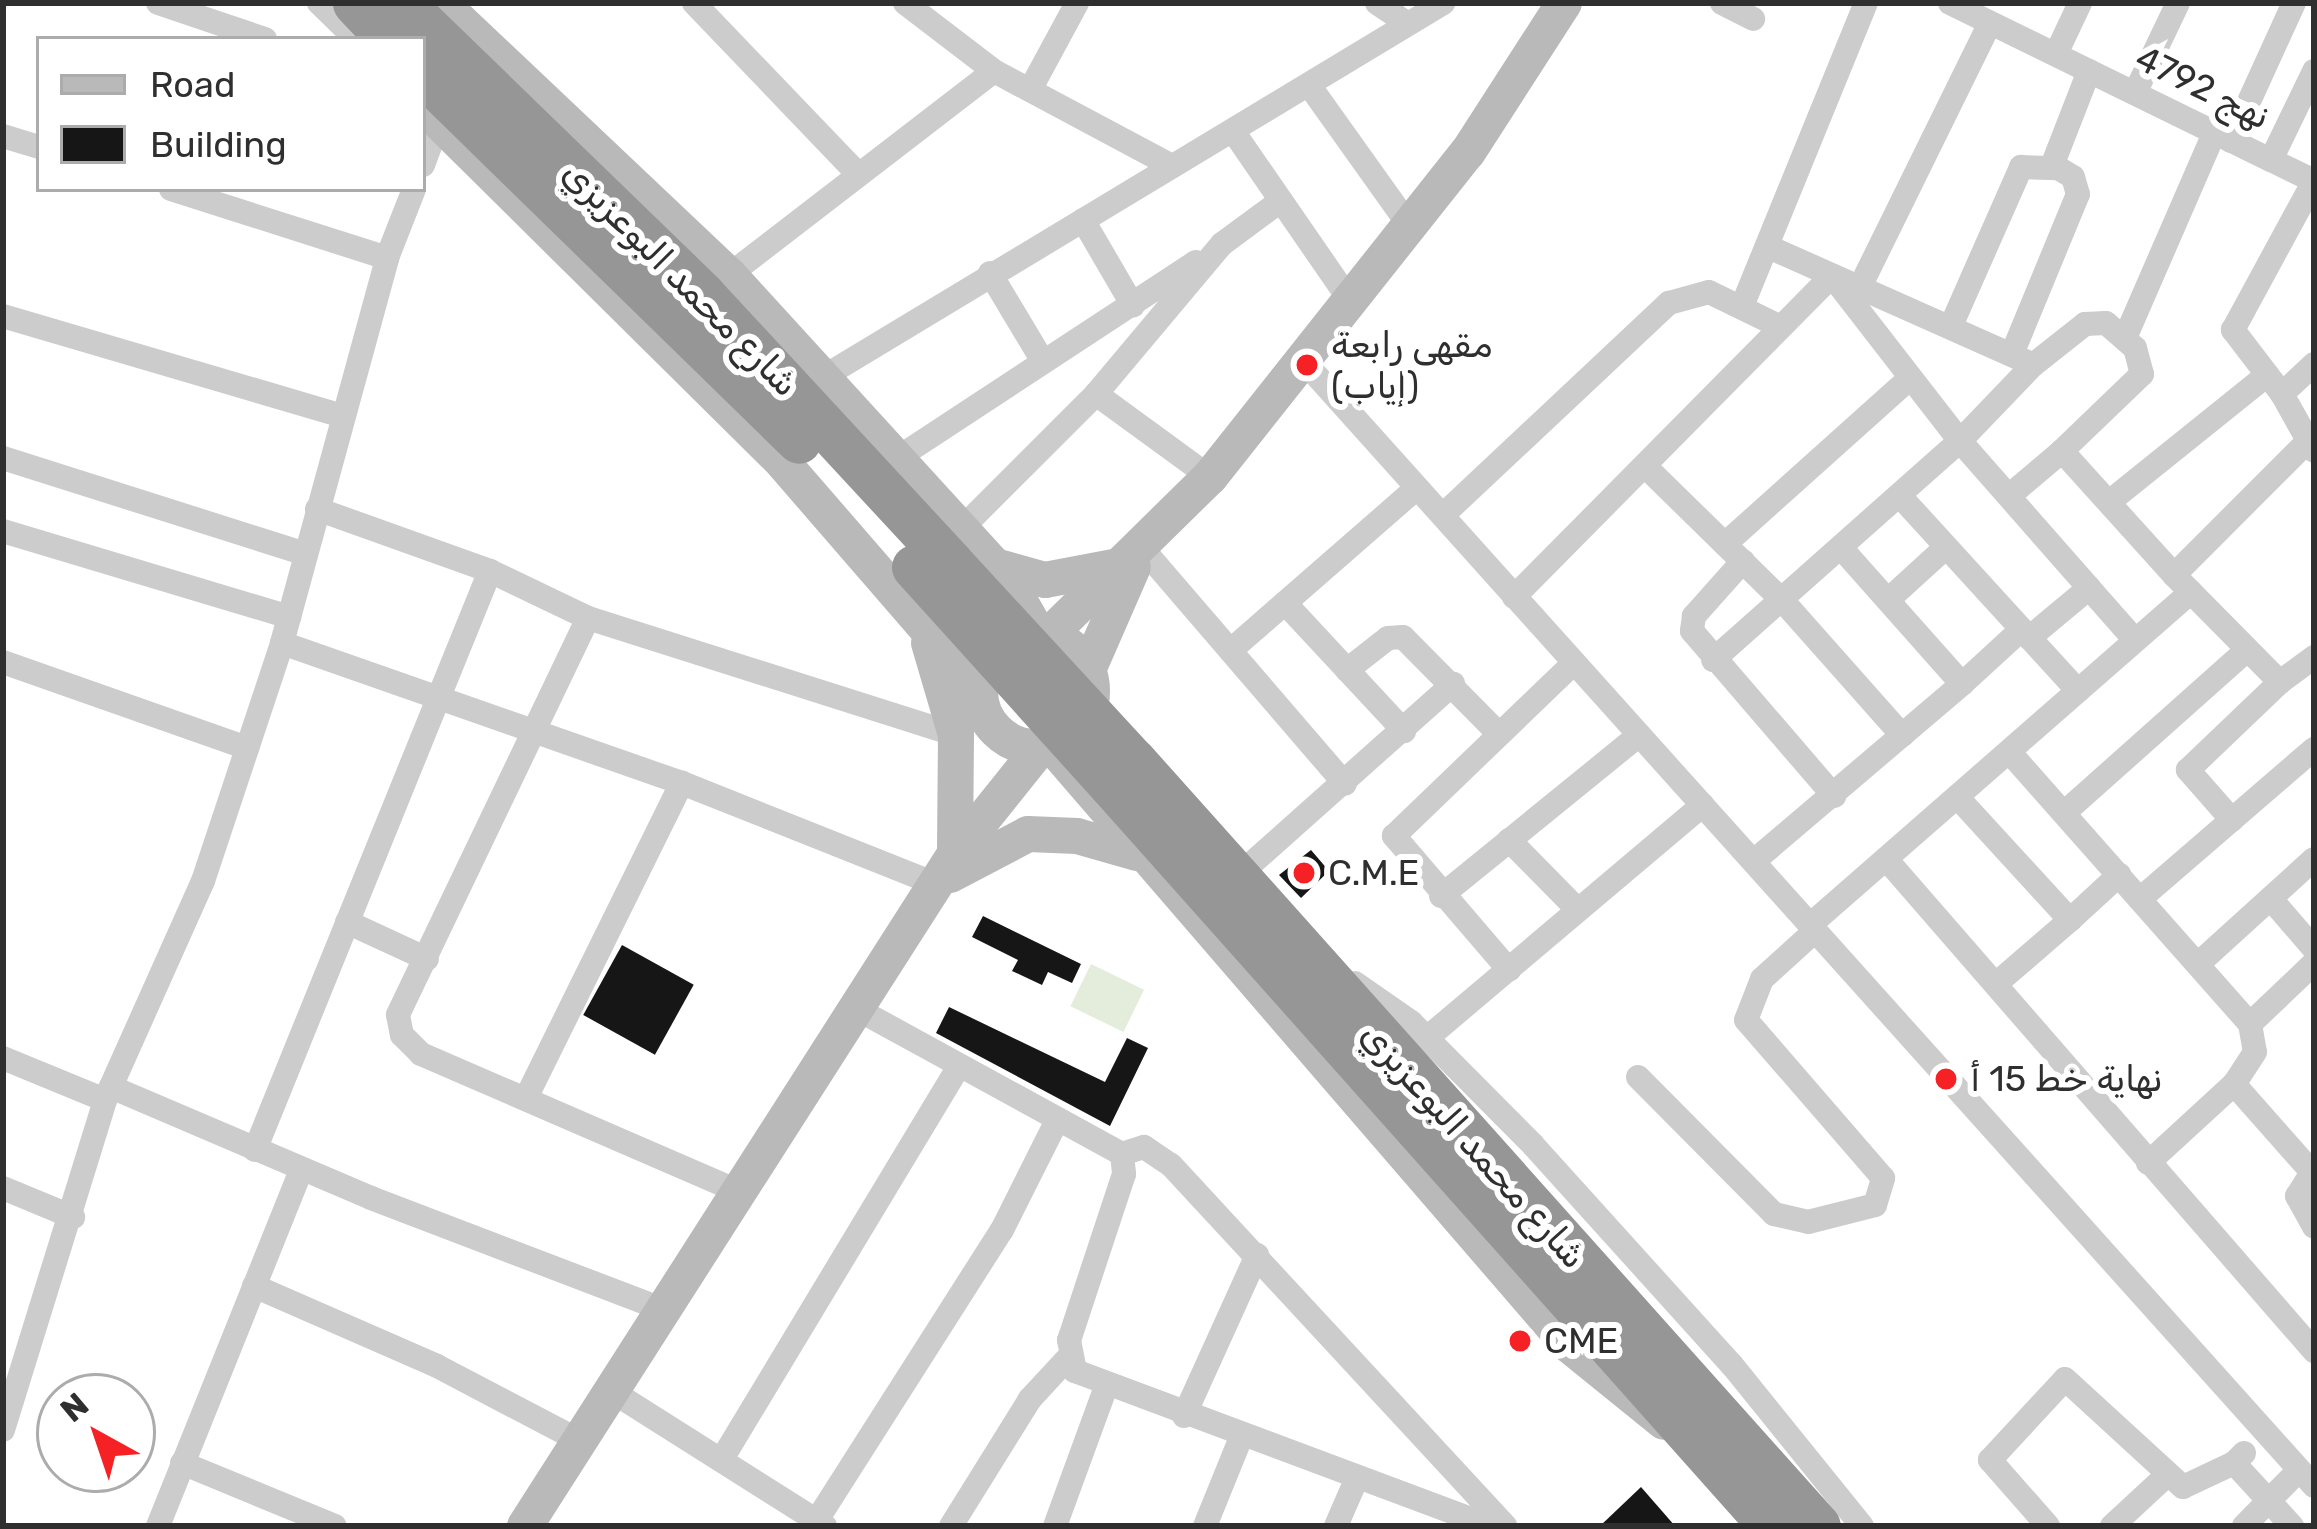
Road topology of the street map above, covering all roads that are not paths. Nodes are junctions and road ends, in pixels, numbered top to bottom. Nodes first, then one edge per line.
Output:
1 (158, 3) edge
2 (402, 3) edge
3 (441, 3) edge
4 (694, 3) edge
5 (905, 3) edge
6 (1077, 3) edge
7 (1376, 3) edge
8 (1443, 3) edge
9 (1564, 3) edge
10 (1723, 3) edge
11 (1866, 3) edge
12 (1950, 3) edge
13 (2080, 3) edge
14 (2178, 3) edge
15 (2294, 3) edge
16 (334, 6) edge
17 (1753, 20) dead end
18 (1407, 23) junction
19 (1990, 23) junction
20 (256, 36) edge
21 (323, 36) edge
22 (354, 36) edge
23 (384, 36) edge
24 (2056, 54) junction
25 (994, 71) junction
26 (2089, 71) junction
27 (2314, 71) edge
28 (426, 77) edge
29 (1309, 85) junction
30 (1030, 90) junction
31 (2135, 93) junction
32 (431, 114) edge
33 (1233, 131) junction
34 (3, 136) edge
35 (2222, 137) junction
36 (36, 146) edge
37 (426, 146) edge
38 (2271, 160) junction
39 (1172, 166) junction
40 (2052, 166) junction
41 (857, 173) junction
42 (2314, 181) edge
43 (180, 192) edge
44 (413, 192) edge
45 (1279, 202) junction
46 (1083, 220) junction
47 (1406, 221) junction
48 (1222, 244) junction
49 (1772, 248) junction
50 (387, 258) junction
51 (990, 273) junction
52 (729, 274) junction
53 (1832, 276) junction
54 (1860, 287) junction
55 (1347, 296) junction
56 (1742, 304) junction
57 (1133, 306) junction
58 (3, 316) edge
59 (1777, 325) junction
60 (1951, 326) junction
61 (2125, 338) junction
62 (1299, 356) junction
63 (2022, 359) junction
64 (1042, 361) junction
65 (2314, 364) edge
66 (1910, 378) junction
67 (820, 380) junction
68 (2274, 384) junction
69 (1096, 394) junction
70 (343, 416) junction
71 (1960, 441) junction
72 (2310, 447) edge
73 (2062, 451) junction
74 (3, 458) edge
75 (896, 459) junction
76 (1647, 468) junction
77 (1210, 478) junction
78 (1418, 488) junction
79 (1900, 496) junction
80 (2009, 496) junction
81 (2109, 502) junction
82 (317, 509) junction
83 (1443, 515) junction
84 (3, 531) edge
85 (1142, 548) junction
86 (1945, 548) junction
87 (1842, 549) junction
88 (1734, 552) junction
89 (306, 554) junction
90 (955, 556) junction
91 (490, 572) junction
92 (2183, 584) junction
93 (2089, 588) junction
94 (1514, 597) junction
95 (1782, 600) junction
96 (1888, 600) junction
97 (1286, 603) junction
98 (914, 613) junction
99 (289, 616) junction
100 (588, 618) junction
101 (2025, 634) junction
102 (1044, 635) junction
103 (2134, 640) junction
104 (282, 643) junction
105 (1232, 650) junction
106 (2247, 650) junction
107 (2314, 657) edge
108 (1713, 660) junction
109 (3, 662) edge
110 (1574, 662) junction
111 (1347, 670) junction
112 (1090, 678) junction
113 (2280, 682) junction
114 (1453, 684) junction
115 (1962, 684) junction
116 (2078, 691) junction
117 (440, 698) junction
118 (972, 711) junction
119 (1404, 731) junction
120 (1498, 732) junction
121 (538, 733) junction
122 (1639, 735) junction
123 (1902, 735) junction
124 (1047, 747) junction
125 (247, 748) junction
126 (2012, 755) junction
127 (2311, 759) edge
128 (1122, 773) junction
129 (682, 783) junction
130 (1346, 784) junction
131 (1834, 796) junction
132 (1960, 800) junction
133 (1703, 805) junction
134 (2064, 813) junction
135 (2232, 820) junction
136 (1509, 840) junction
137 (1153, 853) junction
138 (954, 858) junction
139 (2314, 859) edge
140 (1887, 860) junction
141 (1754, 861) junction
142 (1251, 864) junction
143 (2119, 875) junction
144 (1442, 896) junction
145 (2271, 898) junction
146 (2140, 899) junction
147 (1576, 909) junction
148 (2070, 920) junction
149 (347, 922) junction
150 (1812, 928) junction
151 (2314, 949) edge
152 (427, 959) junction
153 (2314, 963) edge
154 (2198, 964) junction
155 (1509, 970) junction
156 (1355, 983) junction
157 (1997, 983) junction
158 (857, 1009) junction
159 (2250, 1024) junction
160 (1427, 1038) junction
161 (4, 1062) edge
162 (957, 1070) junction
163 (1638, 1077) dead end
164 (2234, 1084) junction
165 (108, 1093) junction
166 (526, 1098) junction
167 (1058, 1120) junction
168 (255, 1150) junction
169 (1122, 1154) junction
170 (2148, 1163) junction
171 (301, 1170) junction
172 (2313, 1170) edge
173 (3, 1188) edge
174 (740, 1192) junction
175 (73, 1216) junction
176 (2314, 1227) edge
177 (1257, 1255) junction
178 (254, 1286) junction
179 (664, 1310) junction
180 (2314, 1352) edge
181 (1068, 1358) junction
182 (1694, 1387) junction
183 (1105, 1389) junction
184 (613, 1392) junction
185 (1184, 1416) junction
186 (3, 1430) edge
187 (1242, 1436) junction
188 (2262, 1436) junction
189 (582, 1442) junction
190 (722, 1459) junction
191 (182, 1463) junction
192 (2234, 1463) junction
193 (2167, 1475) junction
194 (1356, 1480) junction
195 (2305, 1480) edge
196 (2270, 1502) junction
197 (1462, 1522) edge
198 (821, 1523) edge
199 (158, 1526) edge
200 (335, 1526) edge
201 (525, 1526) edge
202 (951, 1526) edge
203 (1055, 1526) edge
204 (1205, 1526) edge
205 (1336, 1526) edge
206 (1489, 1526) edge
207 (1505, 1526) edge
208 (1771, 1526) edge
209 (1818, 1526) edge
210 (1862, 1526) edge
211 (2048, 1526) edge
212 (2112, 1526) edge
213 (2243, 1526) edge
214 (2292, 1526) edge

1 - 20 street
2 - 90 highway, شارع محمد البوعزيزي
3 - 52 main road
4 - 41 street
5 - 25 street
6 - 30 street
7 - 18 street
8 - 18 street
9 - 47 main road
10 - 17 street
11 - 49 street
12 - 19 street, نهج 4792
13 - 24 street
14 - 31 street
15 - 35 street
16 - 21 street
16 - 22 street
16 - 23 highway
18 - 29 street
19 - 24 street, نهج 4792
19 - 54 street
24 - 26 street, نهج 4792
25 - 30 street
25 - 41 street
26 - 31 street, نهج 4792
26 - 40 street
27 - 38 street, نهج 4792
28 - 90 highway, شارع محمد البوعزيزي
29 - 33 street
29 - 47 street
30 - 39 street
31 - 35 street, نهج 4792
32 - 37 street
32 - 98 main road
33 - 39 street
33 - 45 street
34 - 36 street
35 - 38 street, نهج 4792
35 - 61 street
38 - 42 street
39 - 46 street
40 - 60 street
40 - 63 street
41 - 52 street
42 - 68 street
43 - 50 street
44 - 50 street
45 - 48 street
45 - 55 street
46 - 51 street
46 - 57 street
47 - 55 main road
48 - 57 street
48 - 69 street
49 - 53 street
49 - 56 street
50 - 70 street
51 - 64 street
51 - 67 street
52 - 67 main road
53 - 54 street
53 - 59 street
53 - 66 street
54 - 60 street
55 - 62 main road
56 - 59 street
56 - 83 street
57 - 64 street
58 - 70 street
59 - 76 street
60 - 63 street
61 - 63 street
61 - 73 street
62 - 77 main road
62 - 78 street
63 - 71 street
64 - 75 street
65 - 68 street
66 - 71 street
66 - 88 street
67 - 75 main road
68 - 72 street
68 - 81 street
69 - 77 street
69 - 90 street
70 - 82 street
71 - 79 street
71 - 80 street
72 - 92 street
73 - 80 street
73 - 81 street
74 - 89 street
75 - 90 main road
76 - 88 street
76 - 94 street
77 - 85 main road
78 - 83 street
78 - 97 street
79 - 86 street
79 - 87 street
80 - 93 street
81 - 92 street
82 - 89 street
82 - 91 street
83 - 94 street
84 - 99 street
85 - 90 main road
85 - 102 main road
85 - 105 street
85 - 112 main road
86 - 96 street
86 - 101 street
87 - 95 street
87 - 96 street
88 - 95 street
88 - 108 street
89 - 99 street
90 - 102 main road
90 - 128 highway, bridge
91 - 100 street
91 - 117 street
92 - 103 street
92 - 106 street
93 - 101 street
93 - 103 street
94 - 110 street
95 - 108 street
95 - 123 street
96 - 115 street
97 - 105 street
97 - 111 street
98 - 118 main road
98 - 118 main road
99 - 104 street
100 - 118 street
100 - 121 street
101 - 115 street
101 - 116 street
102 - 112 main road
102 - 118 main road
103 - 116 street
104 - 117 street
104 - 125 street
105 - 130 street
106 - 113 street
106 - 134 street
107 - 113 street
108 - 131 street
109 - 125 street
110 - 120 street
110 - 122 street
111 - 114 street
111 - 119 street
112 - 124 main road
112 - 142 main road
113 - 135 street
114 - 119 street
114 - 120 street
115 - 123 street
116 - 126 street
117 - 121 street
117 - 149 street
118 - 124 main road
118 - 138 main road
119 - 130 street
120 - 144 street
121 - 129 street
121 - 152 street
122 - 133 street
122 - 136 street
123 - 131 street
124 - 137 main road
124 - 138 main road
125 - 165 street
126 - 132 street
126 - 134 street
127 - 135 street
128 - 137 highway, شارع محمد البوعزيزي
128 - 182 highway, شارع محمد البوعزيزي
129 - 138 street
129 - 166 street
130 - 142 street
131 - 141 street
132 - 140 street
132 - 148 street
133 - 141 street
133 - 147 street
134 - 143 street
135 - 146 street
136 - 144 street
136 - 147 street
137 - 138 main road
137 - 208 highway, شارع محمد البوعزيزي
138 - 158 main road
139 - 145 street
140 - 150 street
140 - 157 street
141 - 150 street
142 - 156 main road
143 - 146 street
143 - 148 street
144 - 155 street
145 - 151 street
145 - 154 street
146 - 154 street
147 - 155 street
148 - 157 street
149 - 152 street
149 - 168 street
150 - 163 street
150 - 188 street
152 - 166 street
153 - 159 street
154 - 159 street
155 - 160 street
156 - 160 street
156 - 182 main road
157 - 170 street
158 - 162 street
158 - 174 main road
159 - 164 street
160 - 210 street
161 - 165 street
162 - 167 street
162 - 190 street
164 - 170 street
164 - 172 street
165 - 168 street
165 - 175 street
166 - 174 street
167 - 169 street
167 - 198 street
168 - 171 street
169 - 177 street
169 - 181 street
170 - 180 street
171 - 178 street
171 - 179 street
172 - 176 street
173 - 175 street
174 - 179 main road
175 - 186 street
177 - 185 street
177 - 207 street
178 - 189 street
178 - 191 street
179 - 184 main road
181 - 183 street
181 - 202 street
182 - 209 highway, شارع محمد البوعزيزي
183 - 185 street
183 - 203 street
184 - 189 main road
184 - 190 street
185 - 187 street
187 - 194 street
187 - 204 street
188 - 192 street
188 - 195 street
189 - 201 main road
190 - 198 street
191 - 199 street
191 - 200 street
192 - 193 street
192 - 196 street
193 - 211 street
193 - 212 street
194 - 197 street
194 - 205 street
195 - 196 street
196 - 213 street
196 - 214 street
197 - 206 street

